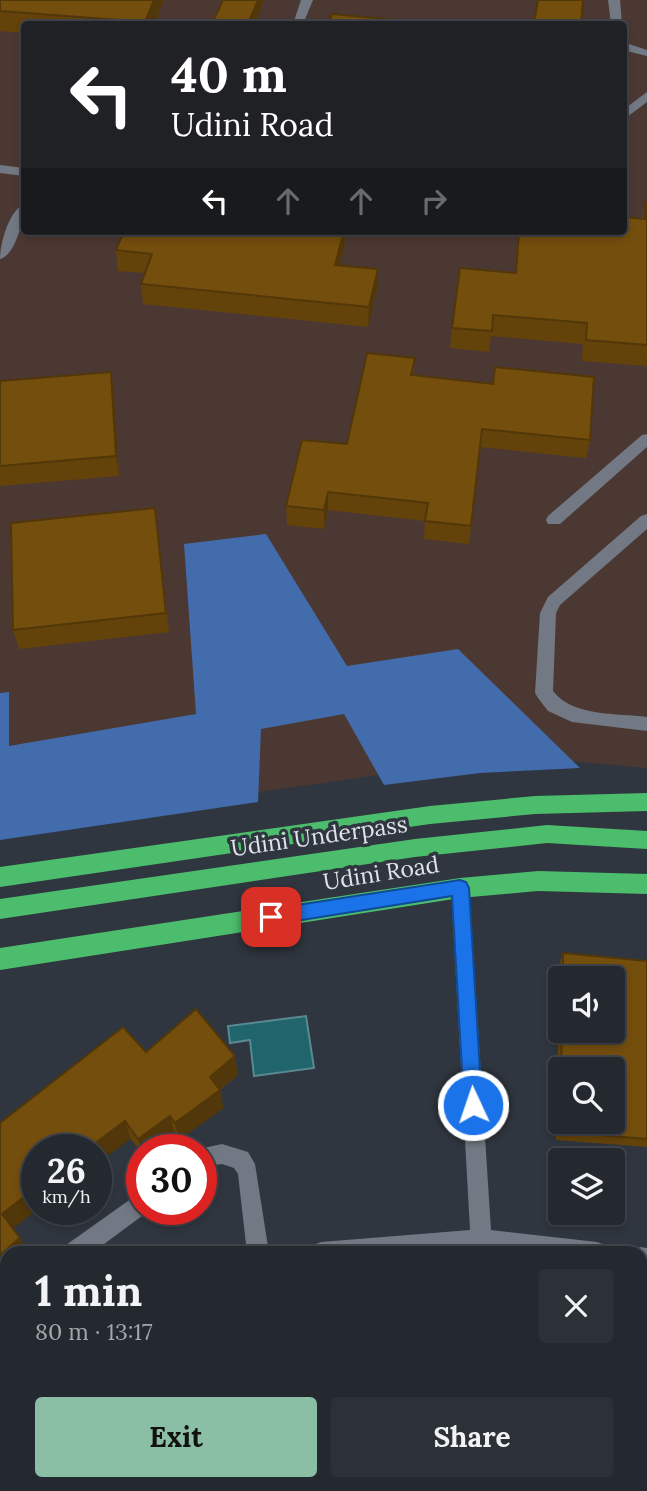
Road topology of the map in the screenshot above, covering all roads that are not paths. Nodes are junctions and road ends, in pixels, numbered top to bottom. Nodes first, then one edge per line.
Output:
1 (307, 0) edge
2 (614, 0) edge
3 (299, 21) edge
4 (617, 21) edge
5 (627, 47) edge
6 (647, 53) edge
7 (647, 96) edge
8 (627, 113) edge
9 (0, 169) edge
10 (21, 172) edge
11 (21, 214) edge
12 (1, 255) edge
13 (647, 439) edge
14 (554, 520) dead end
15 (646, 522) edge
16 (647, 724) edge
17 (647, 802) edge
18 (647, 840) edge
19 (0, 877) edge
20 (647, 884) edge
21 (460, 888) junction
22 (0, 909) edge
23 (0, 958) edge
24 (217, 1155) edge
25 (126, 1214) edge
26 (481, 1240) junction
27 (83, 1246) edge
28 (257, 1246) edge
29 (407, 1246) edge
30 (535, 1246) edge

1 - 3 street
2 - 4 street
5 - 6 street
7 - 8 street
9 - 10 street
11 - 12 street
13 - 14 street
15 - 16 street
17 - 19 highway
18 - 22 highway, Udini Underpass
20 - 21 highway, Udini Road
21 - 23 highway, Udini Road
21 - 26 street
24 - 28 street
25 - 27 street
26 - 29 street
26 - 30 street

